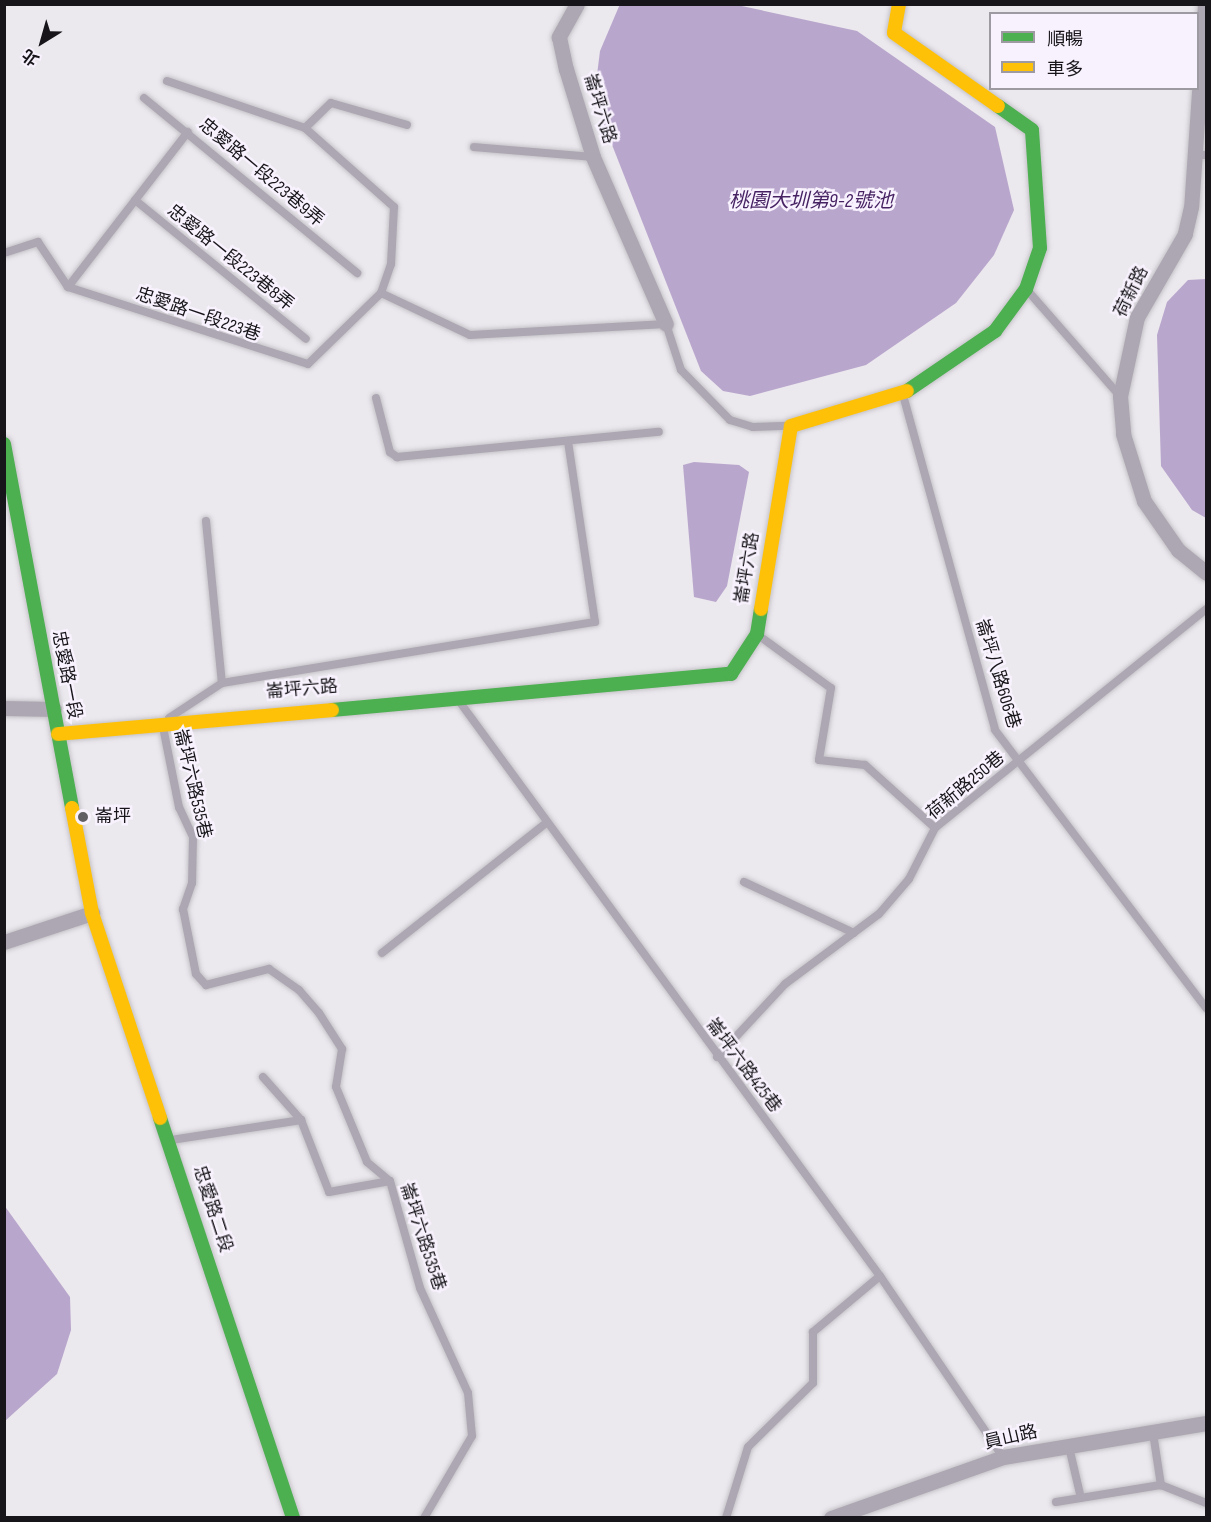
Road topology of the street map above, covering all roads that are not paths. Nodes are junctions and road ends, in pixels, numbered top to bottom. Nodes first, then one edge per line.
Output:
1 (577, 4) edge
2 (899, 4) edge
3 (1205, 4) edge
4 (167, 81) dead end
5 (144, 98) dead end
6 (407, 125) dead end
7 (305, 129) junction
8 (188, 132) junction
9 (474, 147) dead end
10 (1201, 155) edge
11 (593, 158) junction
12 (135, 200) junction
13 (4, 253) edge
14 (357, 273) dead end
15 (68, 287) junction
16 (1026, 289) junction
17 (381, 293) junction
18 (666, 324) junction
19 (306, 339) dead end
20 (903, 394) junction
21 (1120, 396) junction
22 (376, 398) dead end
23 (791, 426) junction
24 (659, 432) dead end
25 (568, 442) junction
26 (4, 444) edge
27 (206, 521) dead end
28 (1206, 573) edge
29 (1206, 609) edge
30 (756, 634) junction
31 (222, 683) junction
32 (455, 696) junction
33 (4, 708) edge
34 (54, 709) junction
35 (163, 722) junction
36 (58, 734) junction
37 (1016, 763) junction
38 (545, 824) junction
39 (936, 828) junction
40 (744, 882) dead end
41 (92, 913) junction
42 (854, 933) junction
43 (4, 942) edge
44 (382, 953) dead end
45 (1206, 1008) edge
46 (717, 1057) junction
47 (263, 1077) dead end
48 (301, 1120) junction
49 (170, 1140) junction
50 (390, 1182) junction
51 (880, 1276) junction
52 (1206, 1423) edge
53 (1153, 1433) junction
54 (1070, 1447) junction
55 (1003, 1457) junction
56 (1161, 1485) junction
57 (1081, 1498) junction
58 (1056, 1502) dead end
59 (1206, 1503) edge
60 (293, 1518) edge
61 (424, 1518) edge
62 (726, 1518) edge
63 (831, 1518) edge

1 - 11 street, 崙坪六路
2 - 16 street
3 - 10 street, 荷新路
4 - 7 lane
5 - 8 lane, 忠愛路一段223巷9弄
6 - 7 lane
7 - 17 lane
8 - 12 lane
8 - 14 lane, 忠愛路一段223巷9弄
9 - 11 lane
10 - 21 street, 荷新路
11 - 18 street, 崙坪六路
12 - 15 lane
12 - 19 lane, 忠愛路一段223巷8弄
13 - 15 lane
15 - 17 lane, 忠愛路一段223巷
16 - 20 street
16 - 21 lane
17 - 18 lane
18 - 23 lane
20 - 23 street
20 - 37 lane, 崙坪八路606巷
21 - 28 street, 荷新路
22 - 25 lane
23 - 30 street, 崙坪六路
24 - 25 lane
25 - 31 lane
26 - 34 street, 忠愛路一段
27 - 31 lane
29 - 37 lane, 荷新路250巷
30 - 32 street, 崙坪六路
30 - 39 lane
31 - 35 lane
32 - 35 street, 崙坪六路
32 - 38 lane, 崙坪六路425巷
33 - 34 street
34 - 36 street, 忠愛路一段
35 - 36 street, 崙坪六路
35 - 50 lane, 崙坪六路535巷
36 - 41 street, 忠愛路一段
37 - 39 lane, 荷新路250巷
37 - 45 lane, 崙坪八路606巷
38 - 44 lane
38 - 46 lane, 崙坪六路425巷
39 - 42 lane, 荷新路250巷
40 - 42 lane
41 - 43 street
41 - 49 street, 忠愛路二段
42 - 46 lane, 荷新路250巷
46 - 51 lane, 崙坪六路425巷
47 - 48 lane
48 - 49 lane
48 - 50 lane
49 - 60 street, 忠愛路二段
50 - 61 lane, 崙坪六路535巷
51 - 55 lane, 崙坪六路425巷
51 - 62 lane
52 - 53 street, 員山路
53 - 54 street, 員山路
53 - 56 lane
54 - 55 street, 員山路
54 - 57 lane
55 - 63 street, 員山路
56 - 57 lane
56 - 59 lane
57 - 58 lane

